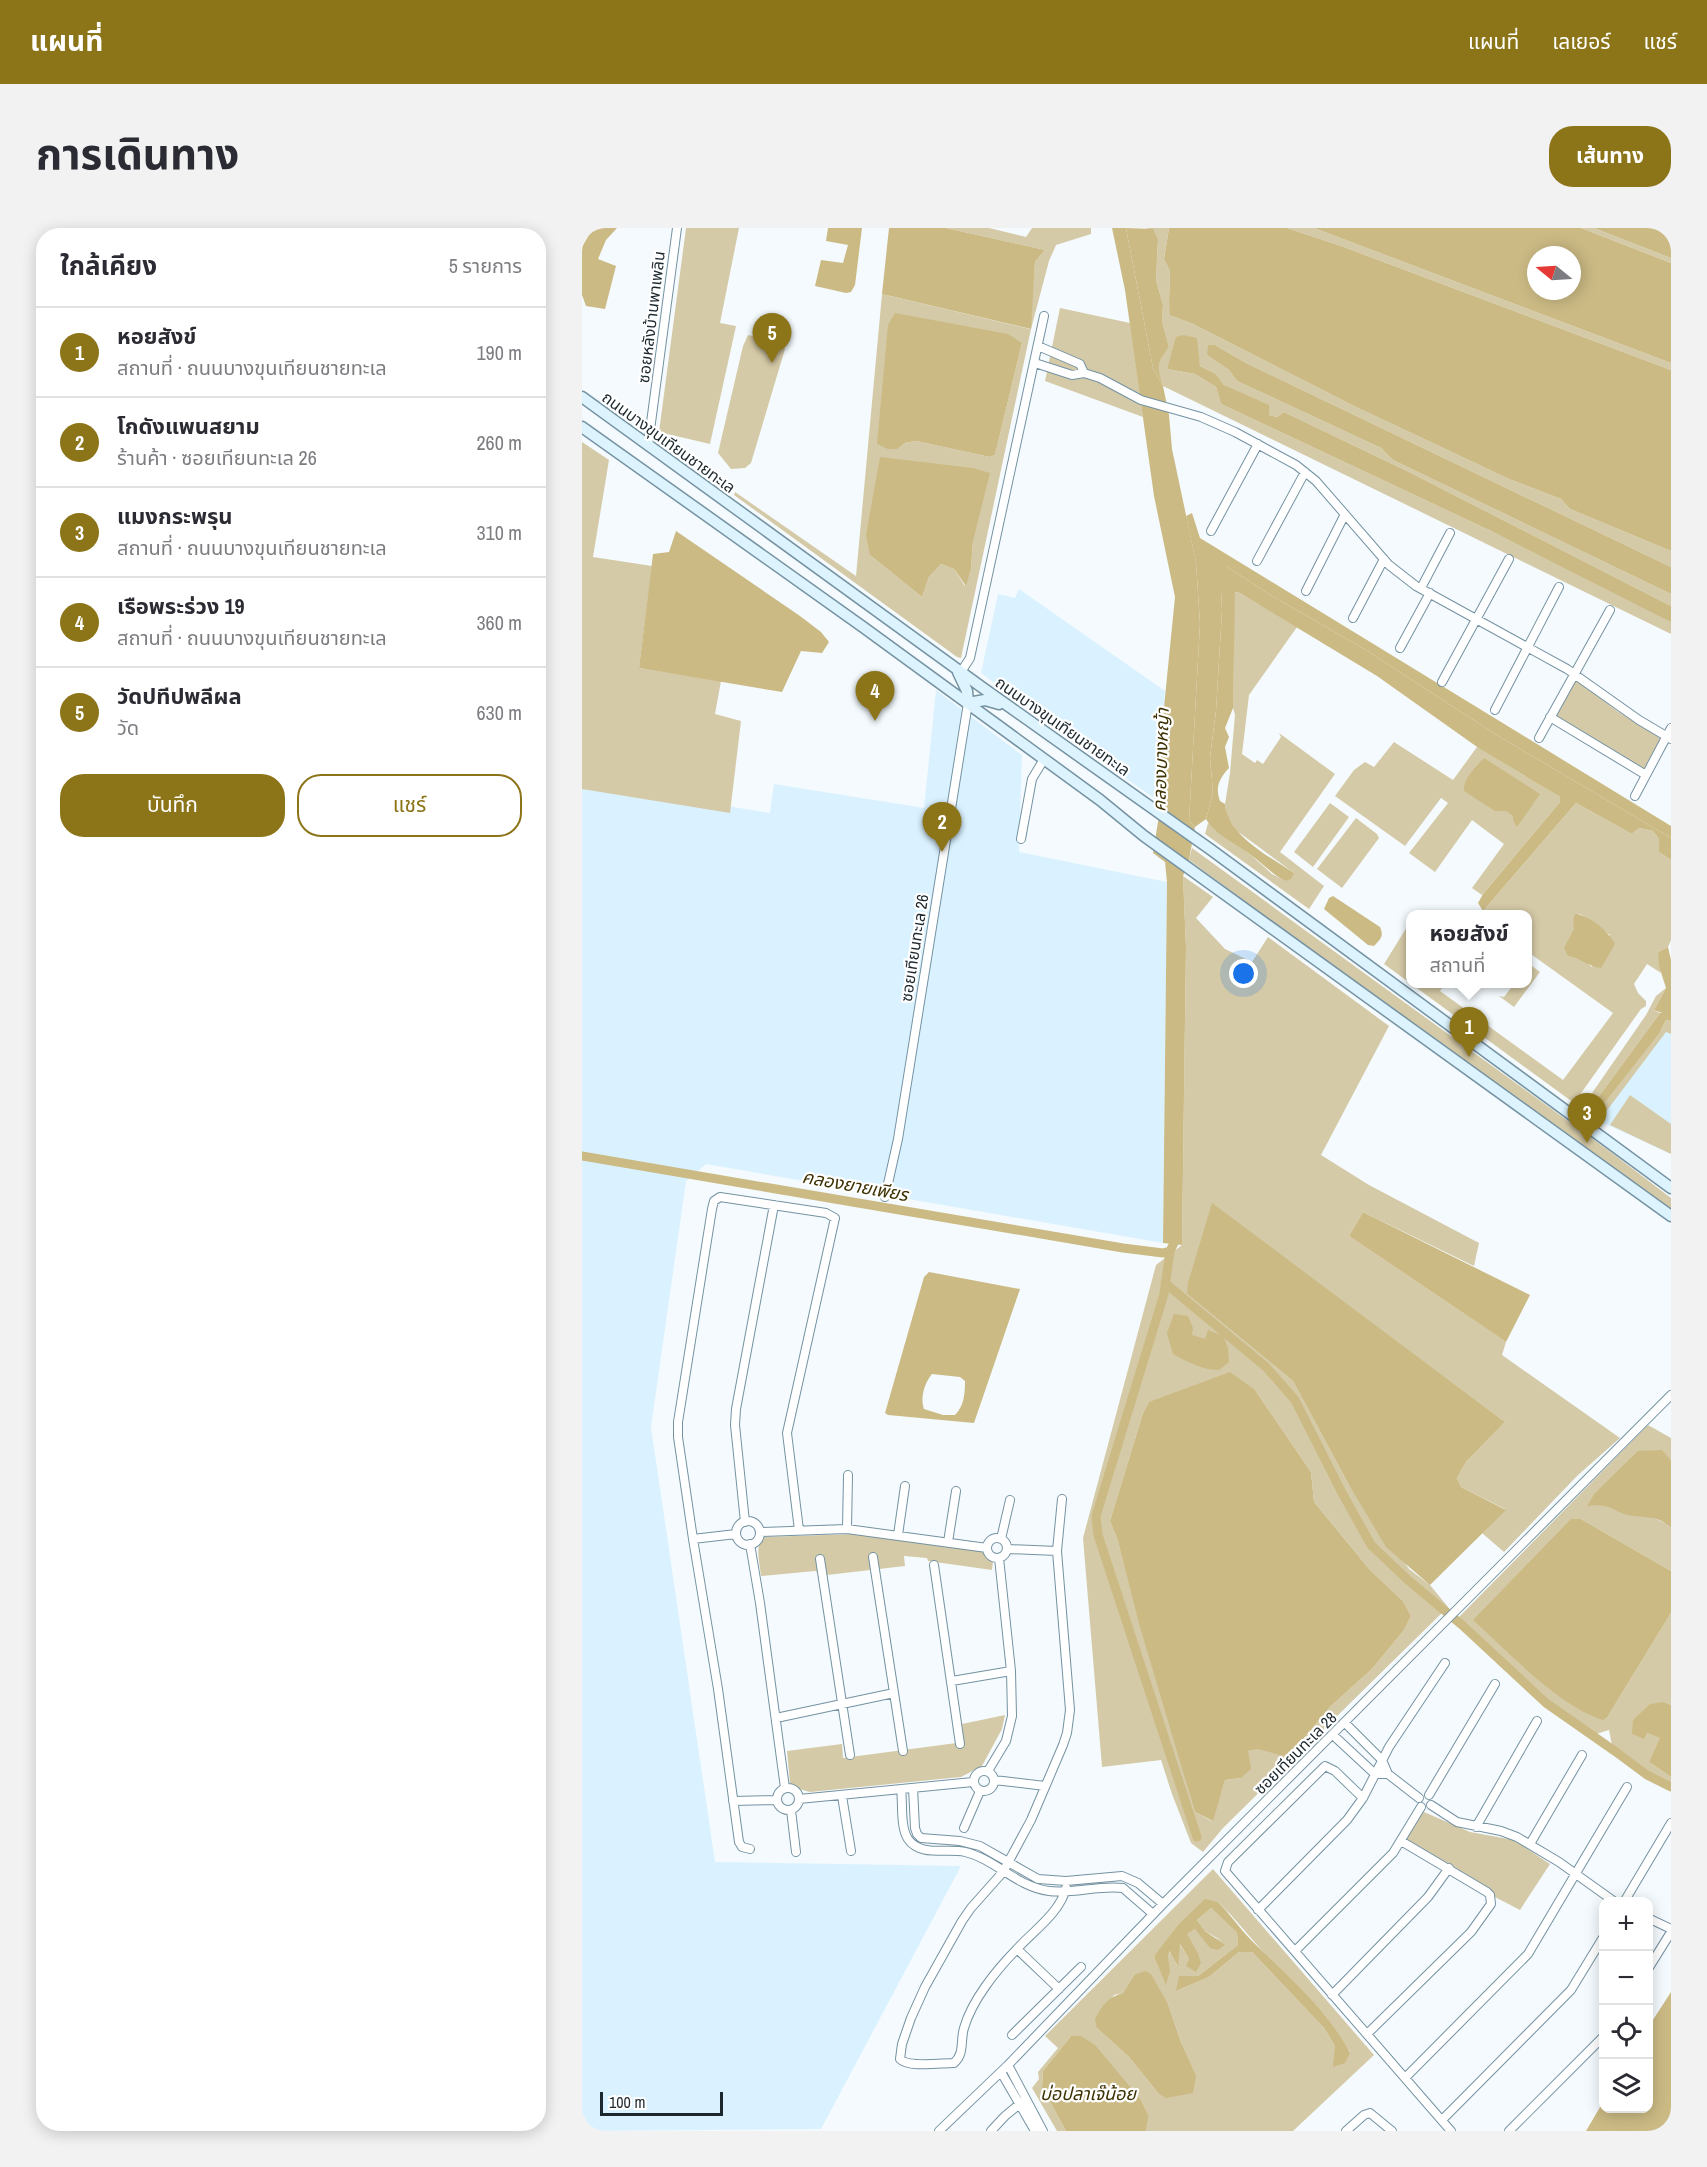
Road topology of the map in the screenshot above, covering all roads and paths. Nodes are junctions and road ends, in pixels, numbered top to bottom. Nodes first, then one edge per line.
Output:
1 (677, 228) edge
2 (1044, 316) dead end
3 (1038, 346) junction
4 (1035, 363) junction
5 (1084, 373) junction
6 (582, 397) edge
7 (582, 427) edge
8 (1258, 444) junction
9 (648, 446) junction
10 (1305, 472) junction
11 (1345, 514) junction
12 (1211, 531) dead end
13 (1450, 533) dead end
14 (787, 547) junction
15 (1509, 559) dead end
16 (1384, 560) junction
17 (1257, 561) dead end
18 (777, 565) junction
19 (1558, 587) dead end
20 (1421, 588) junction
21 (1306, 591) dead end
22 (1430, 593) junction
23 (1610, 610) dead end
24 (1353, 618) dead end
25 (1476, 619) junction
26 (1528, 647) junction
27 (1400, 648) dead end
28 (958, 670) junction
29 (1574, 674) junction
30 (1442, 682) dead end
31 (968, 703) junction
32 (1013, 709) junction
33 (1495, 710) dead end
34 (1550, 717) junction
35 (1670, 734) edge
36 (1539, 738) dead end
37 (1044, 759) junction
38 (1646, 775) junction
39 (1635, 796) dead end
40 (1021, 839) dead end
41 (1624, 1154) junction
42 (1671, 1188) edge
43 (1671, 1193) edge
44 (885, 1197) dead end
45 (774, 1205) junction
46 (1671, 1216) edge
47 (1671, 1395) edge
48 (848, 1474) dead end
49 (905, 1486) dead end
50 (956, 1491) dead end
51 (1062, 1499) dead end
52 (1010, 1500) dead end
53 (745, 1522) junction
54 (847, 1529) junction
55 (799, 1530) junction
56 (760, 1532) junction
57 (736, 1534) junction
58 (898, 1535) junction
59 (693, 1539) junction
60 (1001, 1539) junction
61 (948, 1542) junction
62 (750, 1544) junction
63 (987, 1548) junction
64 (1007, 1548) junction
65 (1057, 1551) junction
66 (873, 1557) dead end
67 (999, 1558) junction
68 (820, 1559) dead end
69 (934, 1565) dead end
70 (1444, 1663) dead end
71 (1011, 1671) junction
72 (952, 1681) junction
73 (1495, 1684) dead end
74 (894, 1693) junction
75 (842, 1702) junction
76 (776, 1718) junction
77 (1537, 1721) dead end
78 (1345, 1723) junction
79 (1333, 1735) junction
80 (960, 1744) dead end
81 (903, 1751) dead end
82 (850, 1755) dead end
83 (1582, 1755) dead end
84 (1382, 1760) junction
85 (988, 1771) junction
86 (1375, 1774) junction
87 (1388, 1774) junction
88 (994, 1780) junction
89 (973, 1782) junction
90 (1045, 1786) junction
91 (1628, 1787) dead end
92 (785, 1788) junction
93 (913, 1788) junction
94 (901, 1789) junction
95 (980, 1791) junction
96 (1429, 1795) junction
97 (842, 1796) junction
98 (1363, 1798) junction
99 (1419, 1798) junction
100 (799, 1799) junction
101 (777, 1800) junction
102 (733, 1802) junction
103 (1431, 1805) junction
104 (1421, 1807) junction
105 (790, 1810) junction
106 (1671, 1823) edge
107 (1476, 1827) junction
108 (964, 1828) dead end
109 (917, 1834) junction
110 (909, 1840) junction
111 (1401, 1841) junction
112 (1530, 1844) junction
113 (750, 1849) dead end
114 (850, 1851) dead end
115 (796, 1852) dead end
116 (1008, 1863) junction
117 (1449, 1868) junction
118 (1003, 1872) junction
119 (1576, 1875) junction
120 (1128, 1878) junction
121 (1066, 1881) junction
122 (1123, 1888) junction
123 (1066, 1891) junction
124 (1608, 1897) edge
125 (1627, 1897) edge
126 (1163, 1904) junction
127 (1258, 1910) junction
128 (1154, 1914) junction
129 (1653, 1921) edge
130 (1671, 1930) edge
131 (1599, 1944) edge
132 (1017, 1949) junction
133 (1295, 1951) junction
134 (1653, 1961) edge
135 (1081, 1967) dead end
136 (1059, 1989) junction
137 (1332, 1995) junction
138 (1367, 2034) junction
139 (1012, 2035) dead end
140 (1599, 2041) edge
141 (1008, 2065) junction
142 (1000, 2072) junction
143 (1405, 2078) junction
144 (1023, 2101) junction
145 (1442, 2120) junction
146 (939, 2131) edge
147 (991, 2131) edge
148 (1035, 2131) edge
149 (1043, 2131) edge
150 (1346, 2131) edge
151 (1392, 2131) edge
152 (1451, 2131) edge
153 (1509, 2131) edge

1 - 9 street, ซอยหลังบ้านพาเพลิน
2 - 3 street
3 - 4 street
3 - 5 street
4 - 5 street
4 - 28 street
5 - 8 street
6 - 9 main road, ถนนบางขุนเทียนชายทะเล
7 - 18 main road
8 - 10 street
8 - 12 street
9 - 14 main road, ถนนบางขุนเทียนชายทะเล
10 - 11 street
10 - 17 street
11 - 16 street
11 - 21 street
13 - 20 street
14 - 18 main road
14 - 28 main road, ถนนบางขุนเทียนชายทะเล
15 - 25 street
16 - 20 street
16 - 24 street
18 - 31 main road
19 - 26 street
20 - 22 street
22 - 25 street
22 - 27 street
23 - 29 street
25 - 26 street
25 - 30 street
26 - 29 street
26 - 33 street
28 - 31 main road
28 - 32 main road, ถนนบางขุนเทียนชายทะเล
29 - 34 street
29 - 35 street
31 - 32 main road
31 - 37 main road
31 - 44 street, ซอยเทียนทะเล 26
32 - 41 main road, ถนนบางขุนเทียนชายทะเล
34 - 36 street
34 - 38 street
35 - 38 street
37 - 40 street
37 - 46 main road
38 - 39 street
41 - 42 main road, ถนนบางขุนเทียนชายทะเล
41 - 43 main road
45 - 53 street
45 - 55 street
45 - 59 street
47 - 78 street, ซอยเทียนทะเล 28
48 - 54 street
49 - 58 street
50 - 61 street
51 - 65 street
52 - 60 street
53 - 56 street
53 - 57 street
54 - 55 street
54 - 58 street
55 - 56 street
56 - 62 street
57 - 59 street
57 - 62 street
58 - 61 street
59 - 102 street
60 - 63 street
60 - 64 street
61 - 63 street
62 - 76 street
63 - 67 street
64 - 65 street
64 - 67 street
65 - 90 street
66 - 74 street
67 - 71 street
68 - 75 street
69 - 72 street
70 - 84 street
71 - 72 street
71 - 85 street
72 - 80 street
73 - 96 street
74 - 75 street
74 - 81 street
75 - 76 street
75 - 82 street
76 - 92 street
77 - 107 street
78 - 79 street, ซอยเทียนทะเล 28
78 - 84 street
79 - 86 street
79 - 126 street, ซอยเทียนทะเล 28
83 - 112 street
84 - 86 street
84 - 87 street
85 - 88 street
85 - 89 street
86 - 87 street
86 - 98 street
87 - 99 street
88 - 90 street
88 - 95 street
89 - 93 street
89 - 95 street
90 - 116 street
91 - 119 street
92 - 100 street
92 - 101 street
93 - 94 street
93 - 109 street
94 - 97 street
94 - 110 street
95 - 108 street
96 - 99 street
96 - 103 street
97 - 100 street
97 - 114 street
98 - 127 street
98 - 127 street
99 - 104 street
100 - 105 street
101 - 102 street
101 - 105 street
102 - 113 street
103 - 104 street
103 - 107 street
104 - 111 street
105 - 115 street
106 - 125 street
107 - 112 street
109 - 110 street
109 - 116 street
110 - 118 street
111 - 117 street
111 - 133 street
112 - 119 street
116 - 118 street
116 - 121 street
117 - 137 street
117 - 138 street
118 - 123 street
118 - 132 street
119 - 124 street
119 - 143 street
120 - 121 street
120 - 122 street
120 - 126 street
121 - 123 street
122 - 123 street
122 - 128 street
123 - 132 street
126 - 128 street, ซอยเทียนทะเล 28
127 - 133 street
128 - 141 street, ซอยเทียนทะเล 28
129 - 130 street
130 - 134 street
131 - 145 street
132 - 136 street
133 - 137 street
135 - 136 street
136 - 139 street
137 - 138 street
138 - 143 street
140 - 153 street
141 - 142 street, ซอยเทียนทะเล 28
141 - 144 street
142 - 144 street
142 - 146 street, ซอยเทียนทะเล 28
143 - 145 street
144 - 147 street
144 - 148 street
144 - 149 street
145 - 152 street
150 - 151 street

